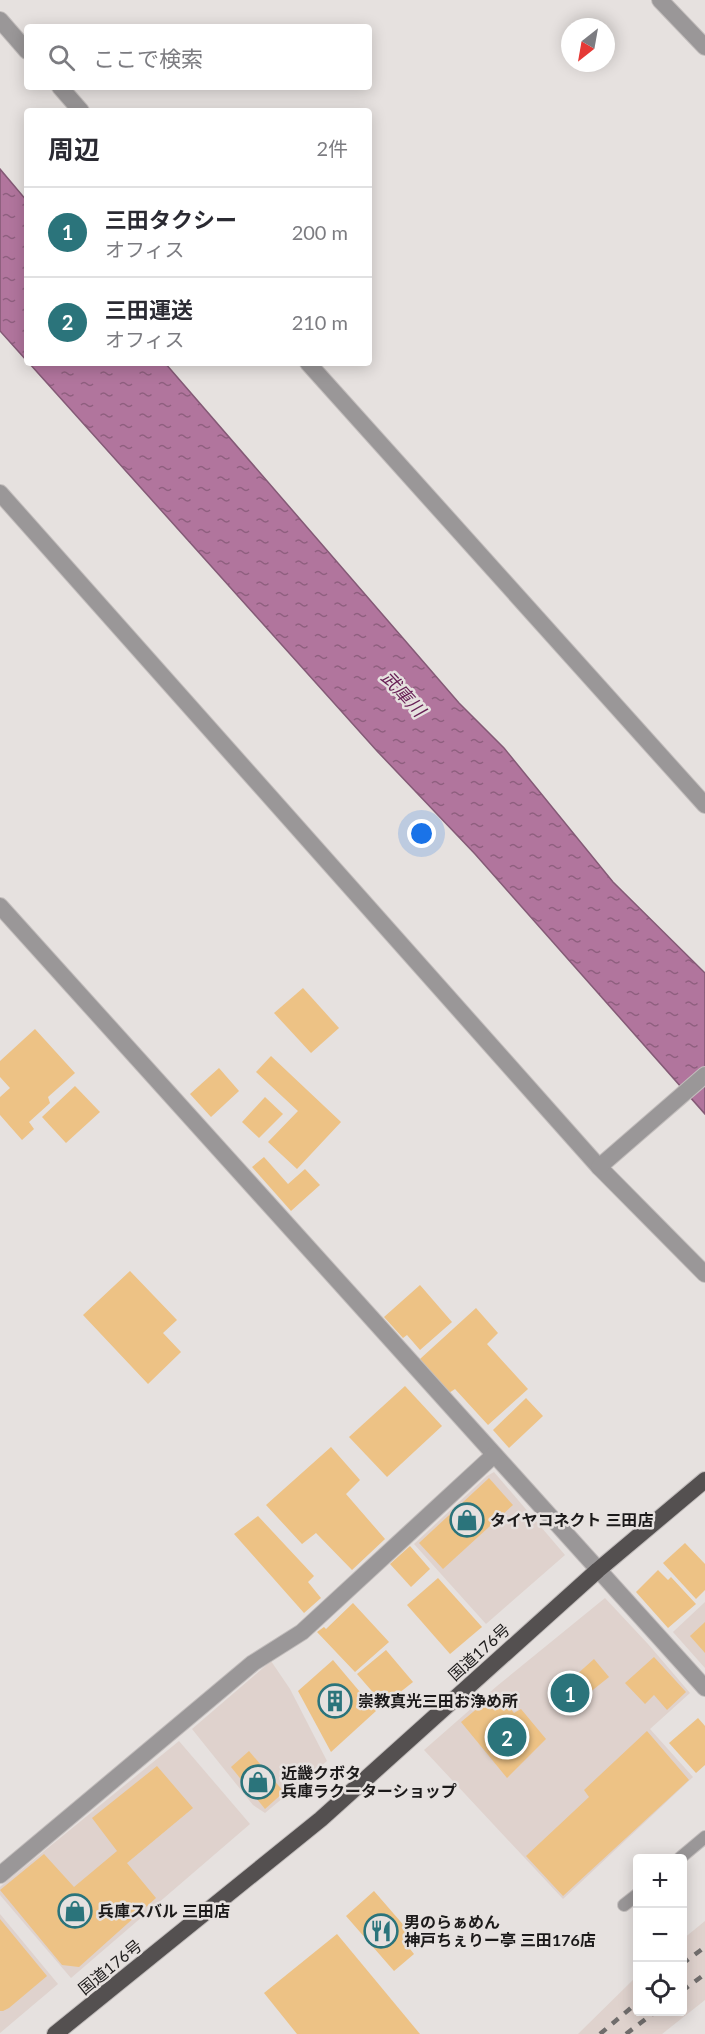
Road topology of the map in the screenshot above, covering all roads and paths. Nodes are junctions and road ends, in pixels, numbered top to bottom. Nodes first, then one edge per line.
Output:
1 (660, 0) edge
2 (0, 20) edge
3 (705, 47) edge
4 (24, 48) edge
5 (63, 90) edge
6 (78, 108) edge
7 (311, 366) edge
8 (0, 493) edge
9 (705, 805) edge
10 (0, 906) edge
11 (705, 1076) edge
12 (599, 1167) junction
13 (705, 1274) edge
14 (494, 1455) junction
15 (705, 1480) edge
16 (598, 1570) junction
17 (705, 1688) edge
18 (705, 1837) edge
19 (685, 1854) edge
20 (0, 1875) edge
21 (633, 1898) edge
22 (624, 1905) dead end
23 (56, 2034) edge

1 - 3 street
2 - 4 street
5 - 6 street
7 - 9 street
8 - 12 street
10 - 14 street
11 - 12 street
12 - 13 street
14 - 16 street
14 - 20 street
15 - 16 highway, 国道176号
16 - 17 street
16 - 23 highway, 国道176号
18 - 19 lane
21 - 22 lane

